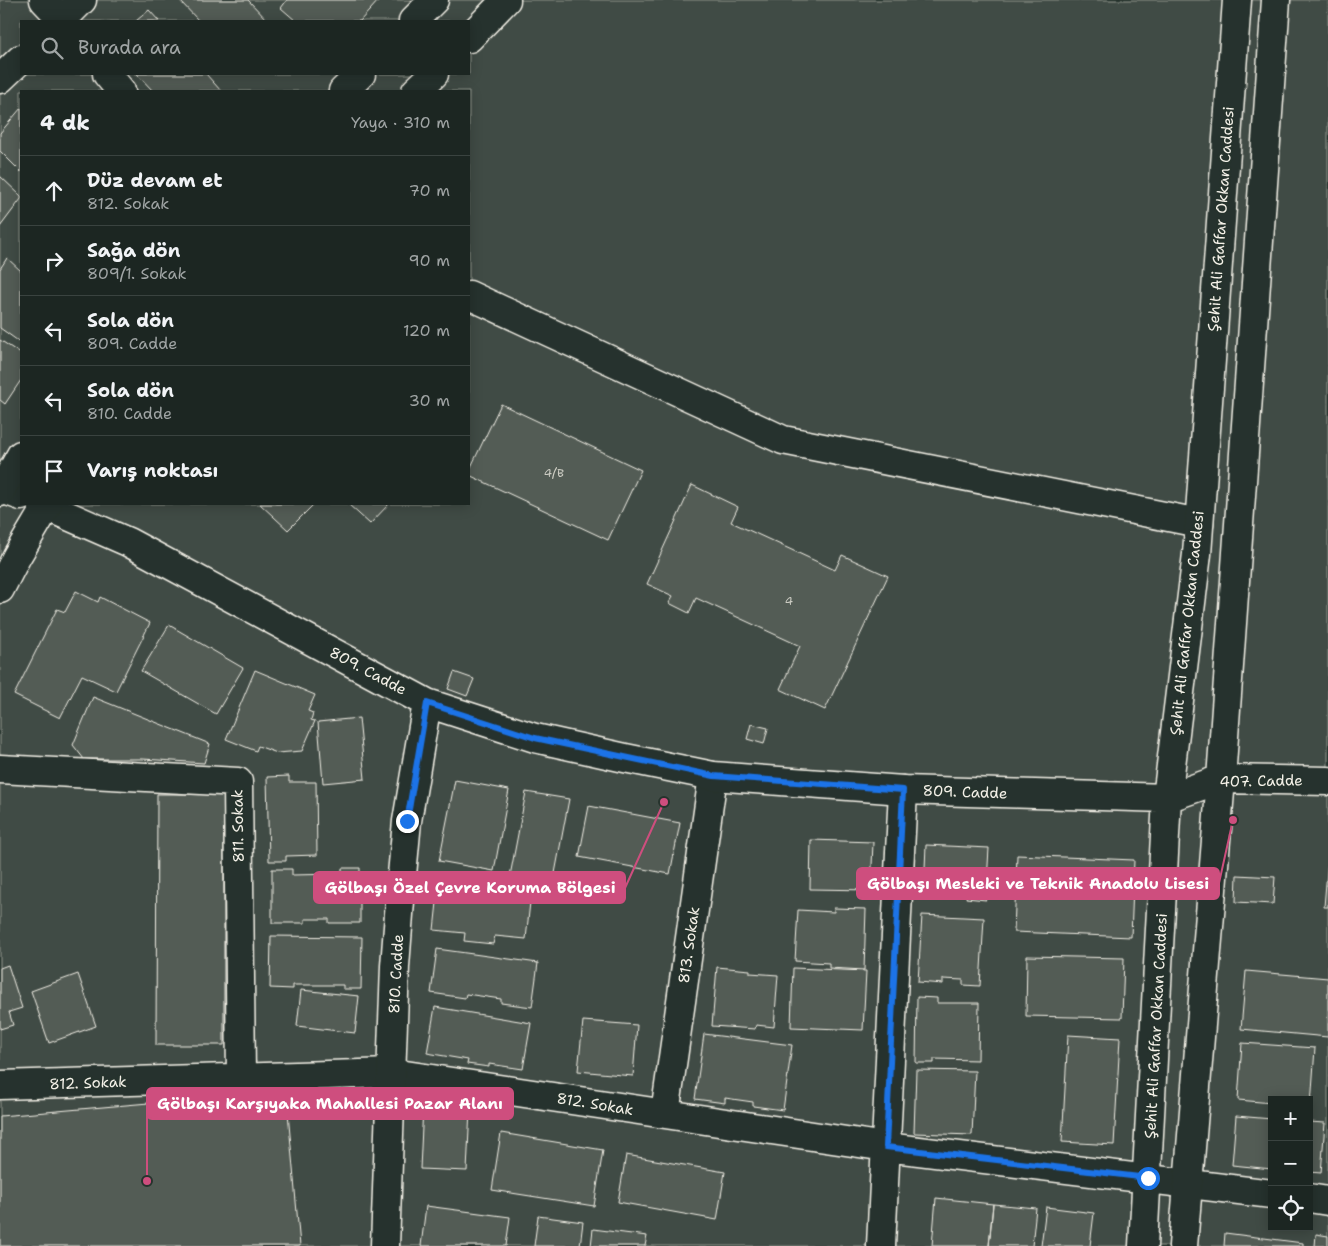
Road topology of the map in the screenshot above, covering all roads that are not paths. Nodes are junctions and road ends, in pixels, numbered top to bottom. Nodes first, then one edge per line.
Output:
1 (44, 0) edge
2 (82, 0) edge
3 (434, 0) edge
4 (506, 0) edge
5 (1236, 0) edge
6 (1276, 0) edge
7 (62, 20) edge
8 (64, 20) edge
9 (414, 20) edge
10 (470, 37) edge
11 (20, 60) edge
12 (108, 75) edge
13 (360, 75) edge
14 (433, 75) edge
15 (0, 79) edge
16 (120, 90) edge
17 (344, 90) edge
18 (417, 90) edge
19 (470, 295) edge
20 (20, 458) edge
21 (8, 492) edge
22 (44, 505) edge
23 (47, 505) edge
24 (1199, 523) junction
25 (0, 589) edge
26 (427, 703) junction
27 (0, 770) edge
28 (714, 776) junction
29 (1221, 779) junction
30 (1328, 781) edge
31 (903, 790) junction
32 (1167, 798) junction
33 (392, 1074) junction
34 (241, 1078) junction
35 (0, 1086) edge
36 (665, 1114) junction
37 (886, 1147) junction
38 (1148, 1178) junction
39 (1187, 1184) junction
40 (1268, 1194) edge
41 (1313, 1199) edge
42 (1328, 1201) edge
43 (385, 1246) edge
44 (881, 1246) edge
45 (1143, 1246) edge
46 (1183, 1246) edge

1 - 7 main road
2 - 8 main road
3 - 9 main road
4 - 10 main road
5 - 24 main road, Şehit Ali Gaffar Okkan Caddesi
6 - 29 main road
11 - 15 main road
12 - 16 main road
13 - 17 main road
14 - 18 main road
19 - 24 main road
20 - 21 main road
22 - 25 main road
23 - 26 main road, 809. Cadde
24 - 32 main road, Şehit Ali Gaffar Okkan Caddesi
26 - 28 main road, 809. Cadde
26 - 33 main road, 810. Cadde
27 - 34 main road, 811. Sokak
28 - 31 main road, 809. Cadde
28 - 36 main road, 813. Sokak
29 - 30 main road, 407. Cadde
29 - 32 main road, 407. Cadde
29 - 39 main road
31 - 32 main road, 809. Cadde
31 - 37 main road
32 - 38 main road, Şehit Ali Gaffar Okkan Caddesi
33 - 34 main road, 812. Sokak
33 - 36 main road, 812. Sokak
33 - 43 main road, 810. Cadde
34 - 35 main road, 812. Sokak
36 - 37 main road, 812. Sokak
37 - 38 main road, 812. Sokak
37 - 44 main road
38 - 39 main road, 812. Sokak
38 - 45 main road, Şehit Ali Gaffar Okkan Caddesi
39 - 40 main road, 812. Sokak
39 - 46 main road
41 - 42 main road

